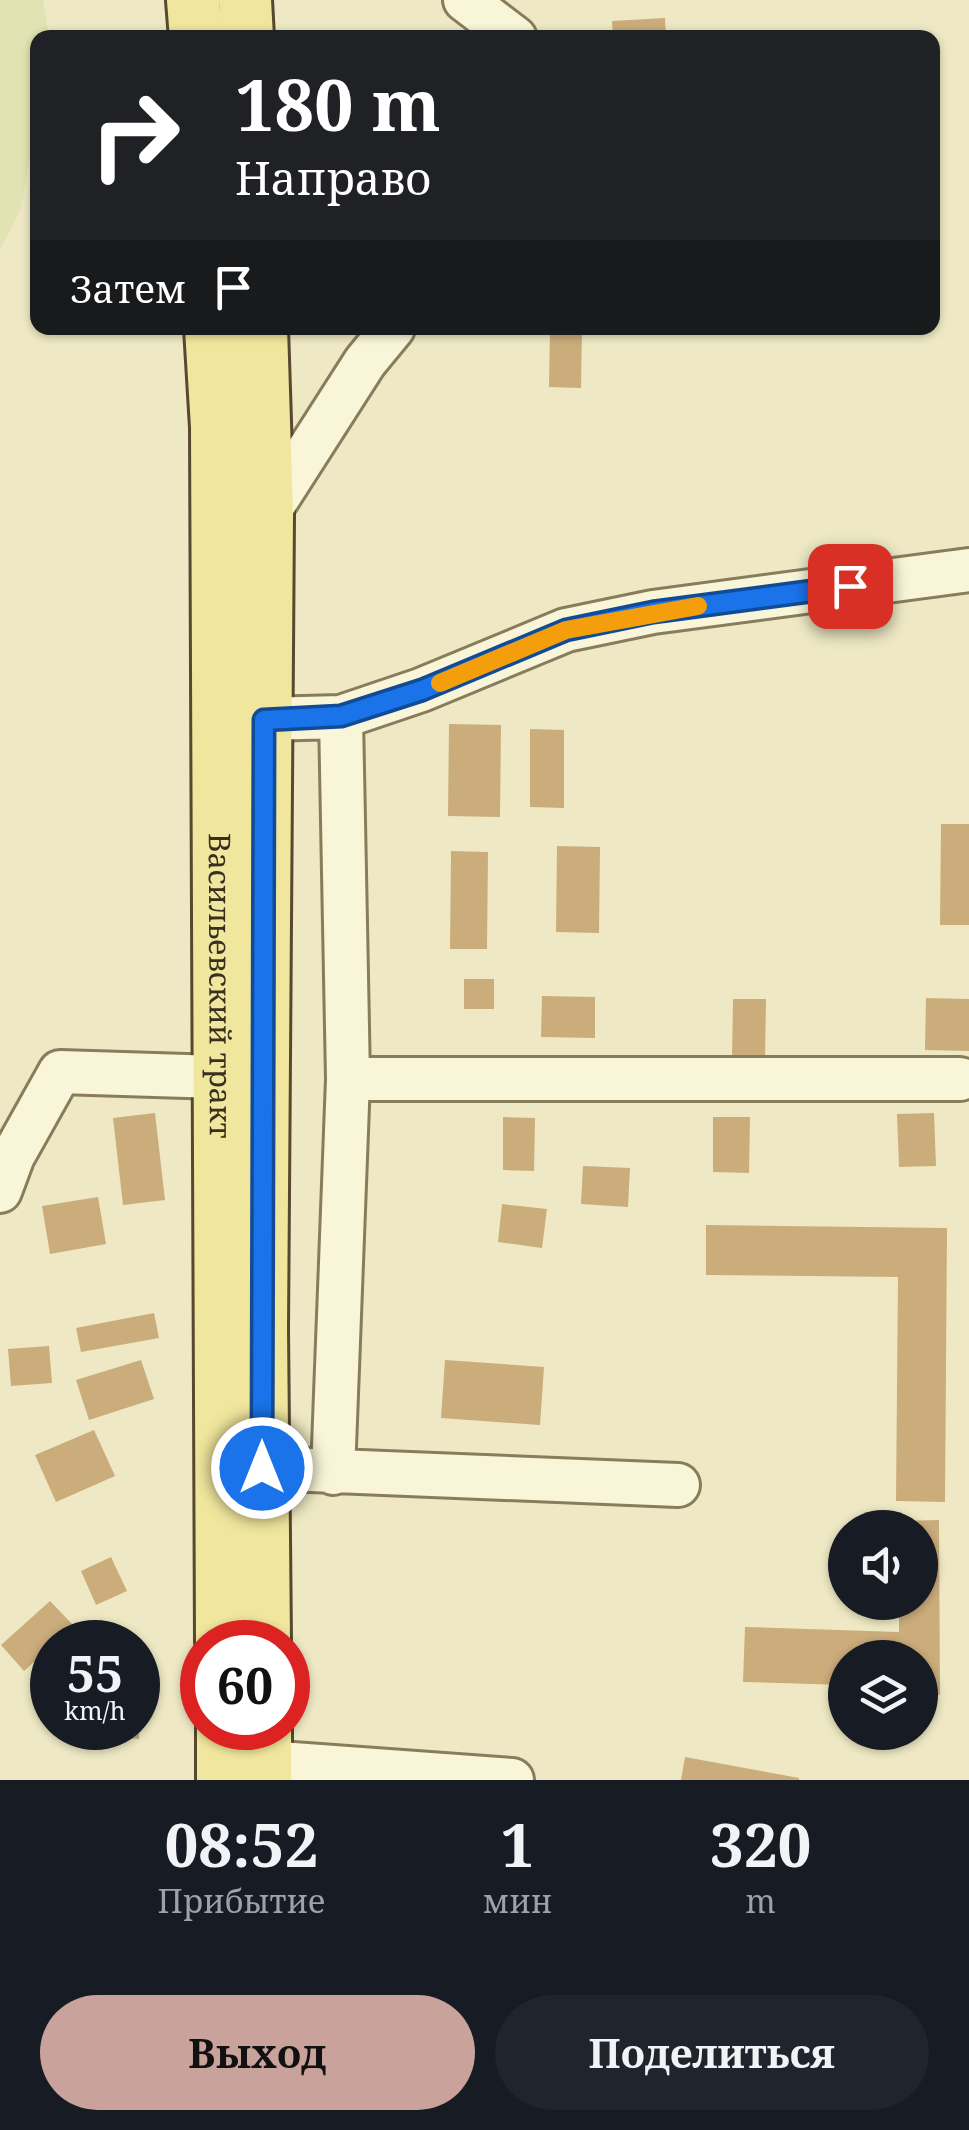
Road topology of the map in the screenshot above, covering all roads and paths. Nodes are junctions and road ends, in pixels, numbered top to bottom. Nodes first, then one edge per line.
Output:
1 (194, 0) edge
2 (245, 0) edge
3 (465, 0) edge
4 (196, 30) edge
5 (247, 30) edge
6 (504, 30) edge
7 (212, 335) edge
8 (261, 335) edge
9 (386, 335) edge
10 (267, 515) junction
11 (969, 570) edge
12 (341, 716) junction
13 (264, 720) junction
14 (218, 1077) junction
15 (960, 1079) dead end
16 (348, 1080) junction
17 (0, 1190) edge
18 (262, 1468) junction
19 (333, 1473) junction
20 (678, 1485) dead end
21 (222, 1620) edge
22 (264, 1620) edge
23 (251, 1750) edge
24 (272, 1766) edge
25 (512, 1780) edge

1 - 4 main road
2 - 5 main road
3 - 6 street
7 - 14 main road, Васильевский тракт
8 - 10 main road, Васильевский тракт
9 - 10 street
10 - 13 main road, Васильевский тракт
11 - 12 street
12 - 13 street
12 - 16 street
13 - 18 main road, Васильевский тракт
14 - 17 street
14 - 21 main road, Васильевский тракт
15 - 16 street
16 - 19 street
18 - 19 street
18 - 22 main road, Васильевский тракт
19 - 20 street
23 - 24 main road
24 - 25 street

